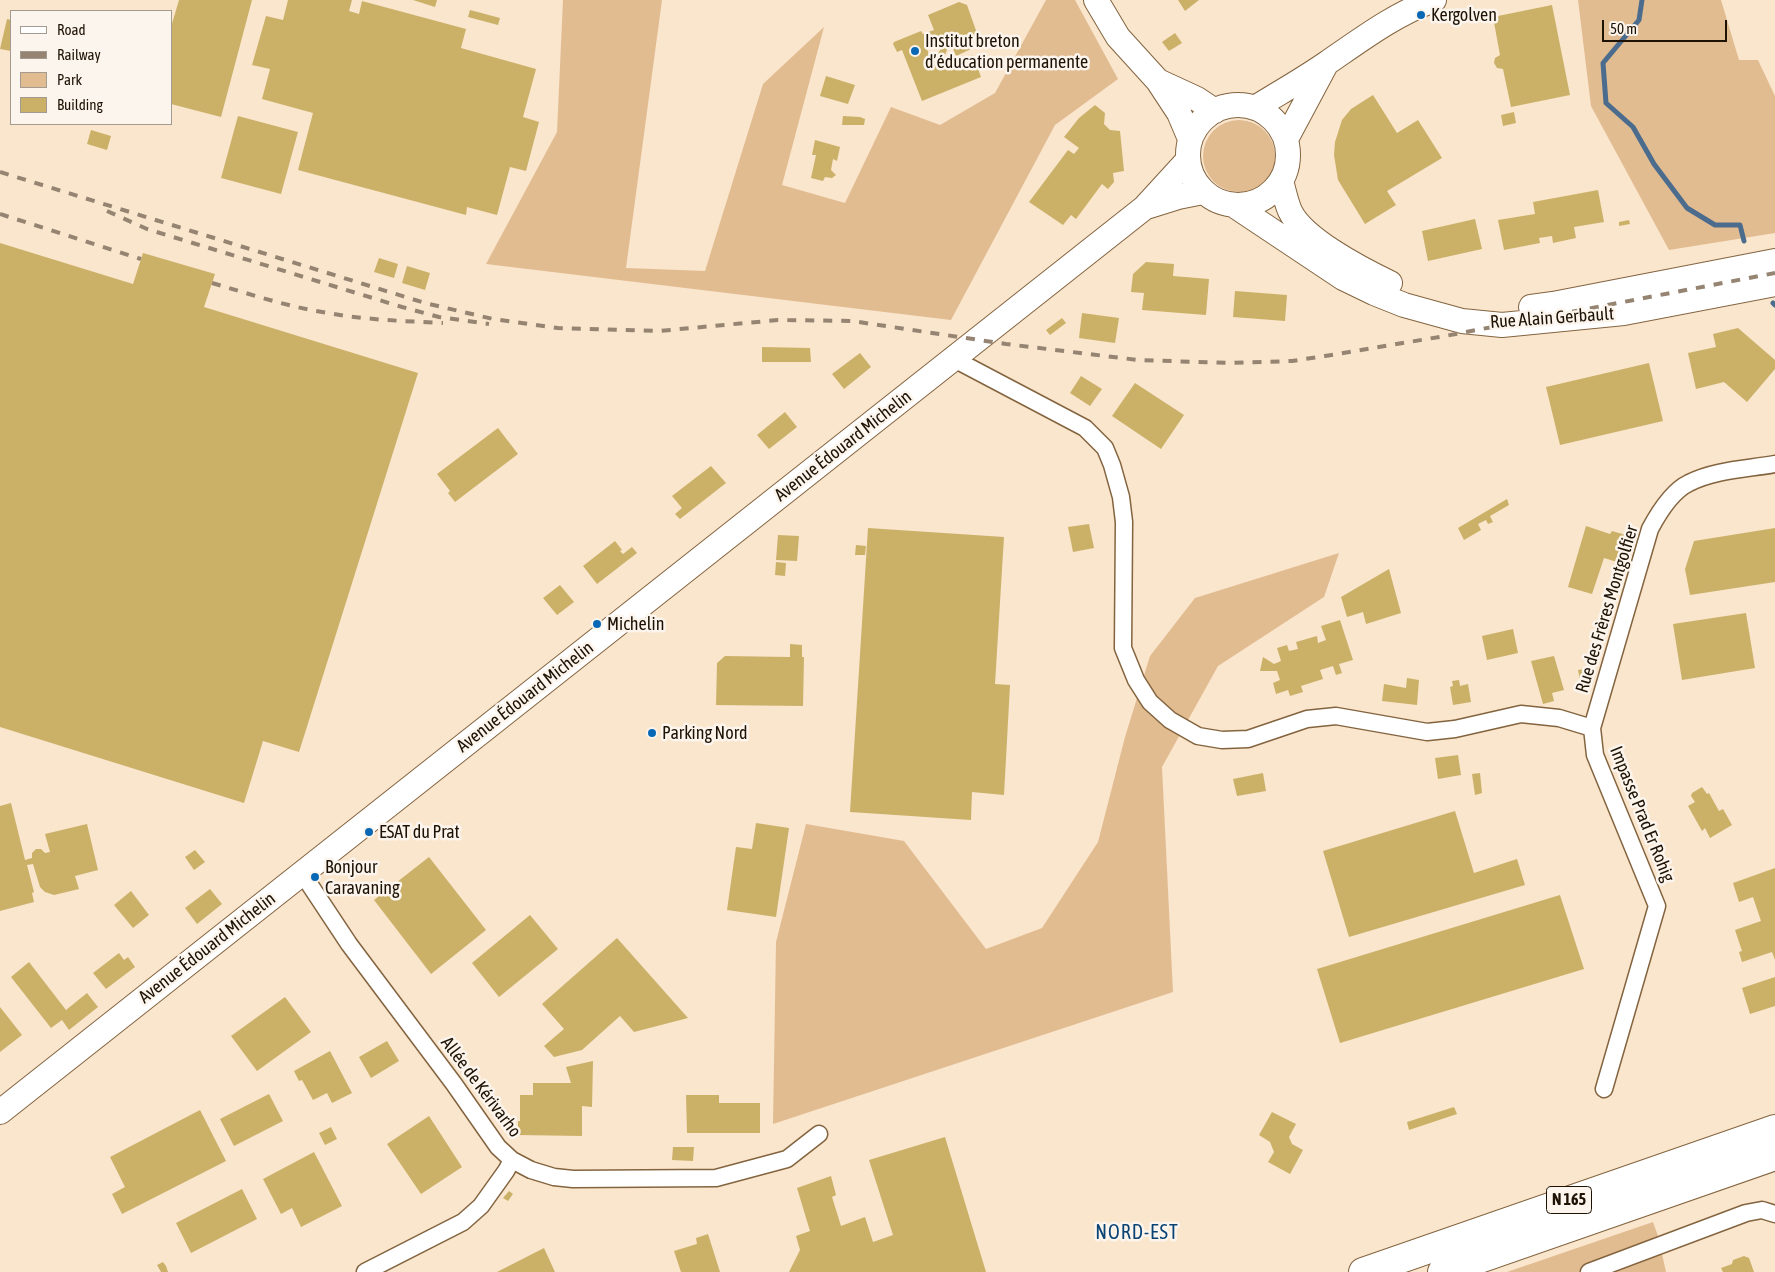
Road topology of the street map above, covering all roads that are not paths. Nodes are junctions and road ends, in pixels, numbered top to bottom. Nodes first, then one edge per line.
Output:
1 (1096, 0) edge
2 (1434, 0) edge
3 (1328, 63) junction
4 (1158, 81) junction
5 (1255, 108) junction
6 (1215, 111) junction
7 (1286, 139) junction
8 (1189, 150) junction
9 (1282, 181) junction
10 (1203, 192) junction
11 (1235, 206) junction
12 (1144, 208) junction
13 (1775, 261) edge
14 (1775, 284) edge
15 (954, 359) junction
16 (1775, 464) edge
17 (1592, 728) junction
18 (302, 873) junction
19 (1604, 1089) dead end
20 (0, 1112) edge
21 (1775, 1129) edge
22 (819, 1134) dead end
23 (1775, 1156) edge
24 (512, 1160) junction
25 (1774, 1214) edge
26 (365, 1272) edge
27 (1363, 1272) edge
28 (1442, 1272) edge
29 (1589, 1272) edge

1 - 4 main road
2 - 3 main road
3 - 5 main road
3 - 7 main road
4 - 6 main road
4 - 8 main road
5 - 6 main road
5 - 7 main road
6 - 8 main road
7 - 9 main road
8 - 10 main road
8 - 12 main road, Avenue Édouard Michelin
9 - 11 main road
9 - 13 main road, Rue Alain Gerbault
10 - 11 main road
10 - 12 main road, Avenue Édouard Michelin
11 - 14 main road, Rue Alain Gerbault
12 - 15 main road, Avenue Édouard Michelin
15 - 17 street
15 - 18 main road, Avenue Édouard Michelin
16 - 17 street, Rue des Frères Montgolfier
17 - 19 street, Impasse Prad Er Rohig
18 - 20 main road, Avenue Édouard Michelin
18 - 24 street, Allée de Kérivarho
21 - 27 highway, N 165
22 - 24 street, Allée de Kérivarho
23 - 28 highway, N 165
24 - 26 street
25 - 29 street

